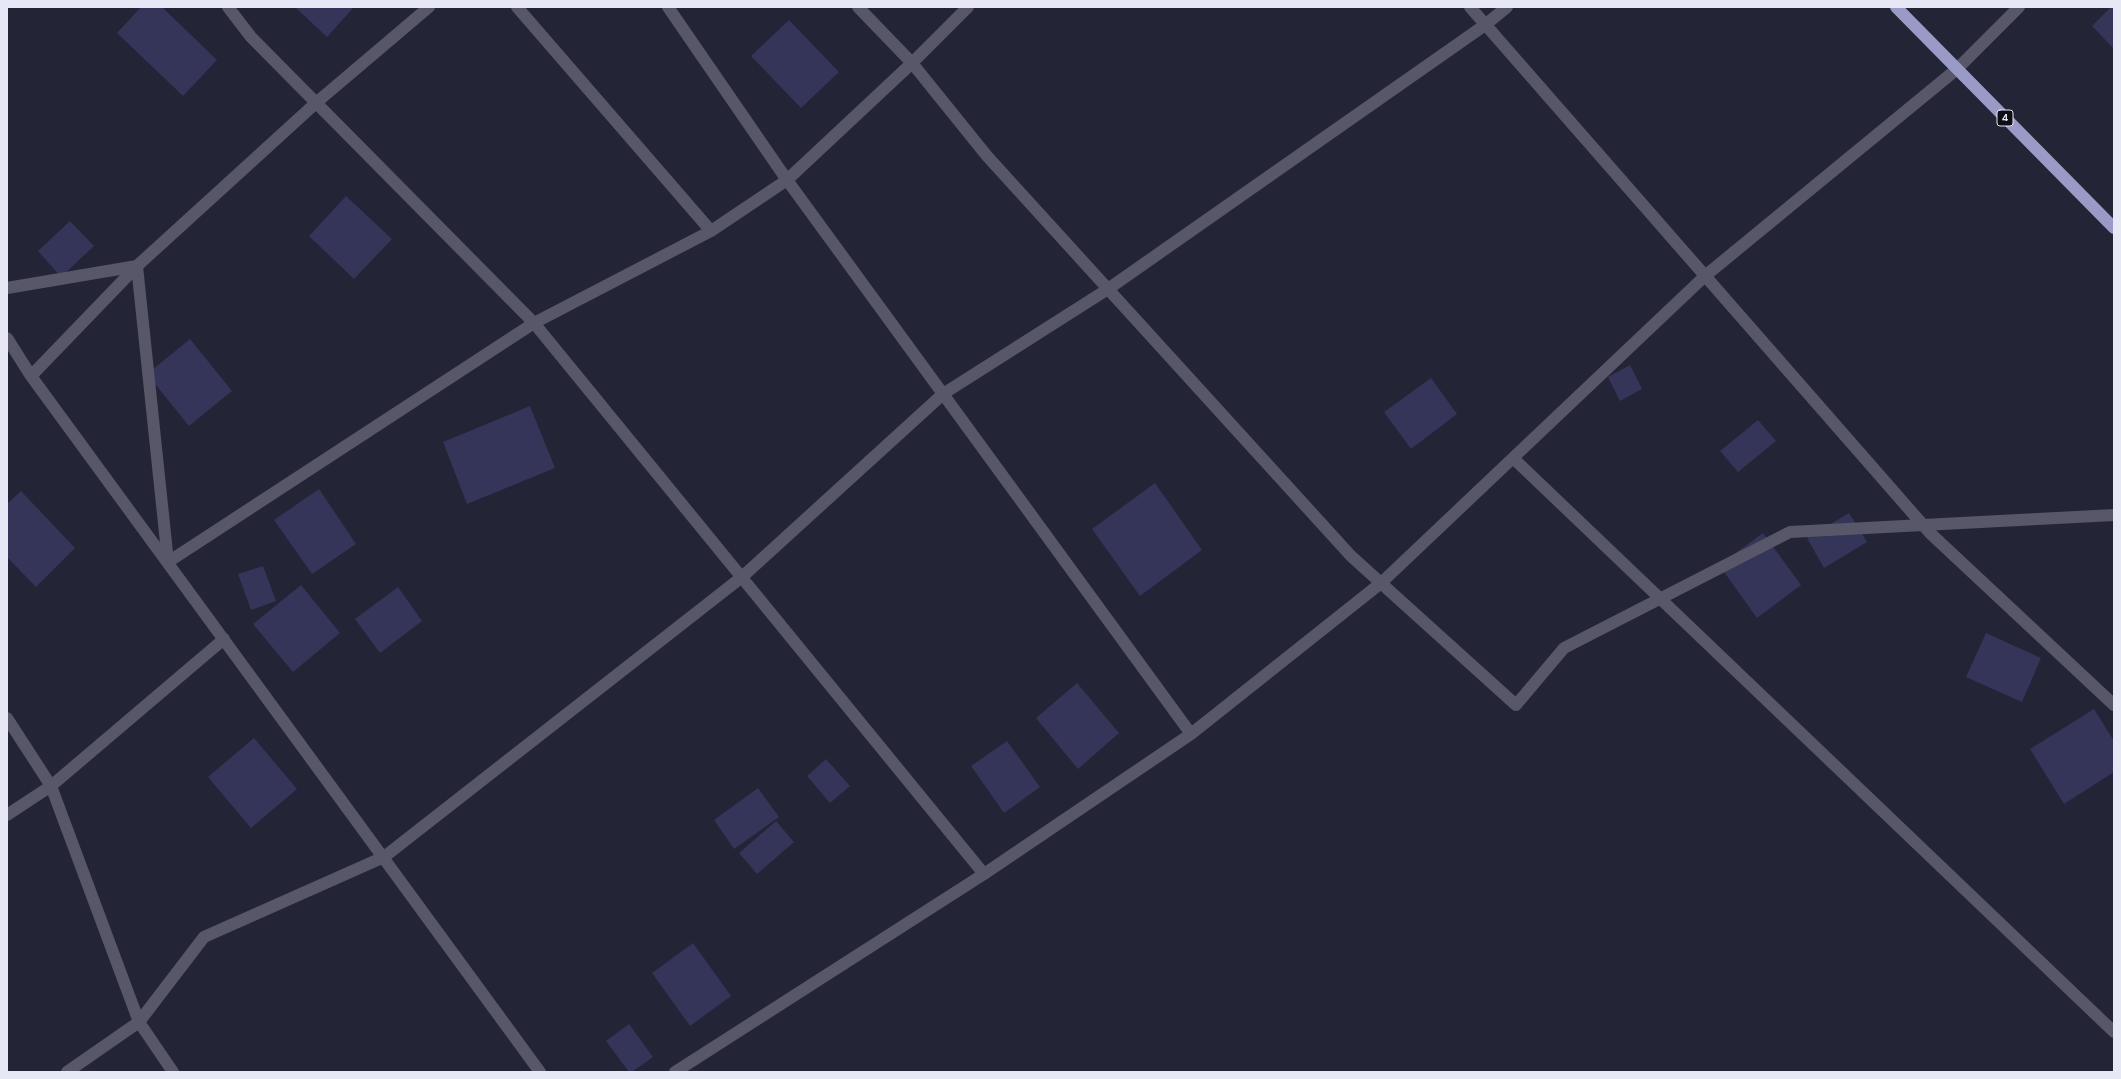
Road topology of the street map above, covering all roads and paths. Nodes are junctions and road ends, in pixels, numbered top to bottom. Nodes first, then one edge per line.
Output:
1 (228, 7) edge
2 (429, 7) edge
3 (517, 7) edge
4 (668, 7) edge
5 (858, 7) edge
6 (968, 7) edge
7 (1470, 7) edge
8 (1507, 7) edge
9 (1896, 7) edge
10 (2019, 7) edge
11 (1485, 25) junction
12 (912, 63) junction
13 (1957, 69) junction
14 (317, 102) junction
15 (787, 180) junction
16 (2114, 228) edge
17 (711, 231) junction
18 (137, 266) junction
19 (1705, 276) junction
20 (7, 288) edge
21 (1108, 289) junction
22 (534, 323) junction
23 (7, 338) edge
24 (31, 376) junction
25 (943, 394) junction
26 (1513, 458) junction
27 (2114, 515) edge
28 (1923, 525) junction
29 (168, 562) junction
30 (742, 577) junction
31 (1381, 583) junction
32 (1660, 599) junction
33 (224, 639) junction
34 (2114, 705) edge
35 (7, 718) edge
36 (1191, 734) junction
37 (51, 786) junction
38 (7, 815) edge
39 (384, 857) junction
40 (984, 874) junction
41 (139, 1022) junction
42 (2114, 1032) edge
43 (67, 1072) edge
44 (174, 1072) edge
45 (540, 1072) edge
46 (675, 1072) edge

1 - 14 street
2 - 14 street
3 - 17 street
4 - 15 street
5 - 12 street
6 - 12 street
7 - 11 street
8 - 11 street
9 - 13 highway, 4
10 - 13 street
11 - 19 street
11 - 21 street
12 - 15 street
12 - 21 street
13 - 16 highway, 4
13 - 19 street
14 - 18 street
14 - 22 street
15 - 17 street
15 - 25 street
17 - 22 street
18 - 20 street
18 - 24 street
18 - 29 street
19 - 26 street
19 - 28 street
21 - 25 street
21 - 31 street
22 - 29 street
22 - 30 street
23 - 24 street
24 - 29 street
25 - 30 street
25 - 36 street
26 - 31 street
26 - 32 street
27 - 28 street
28 - 32 street
28 - 34 street
29 - 33 street
30 - 39 street
30 - 40 street
31 - 32 street
31 - 36 street
32 - 42 street
33 - 37 street
33 - 39 street
35 - 37 street
36 - 40 street
37 - 38 street
37 - 41 street
39 - 41 street
39 - 45 street
40 - 46 street
41 - 43 street
41 - 44 street

